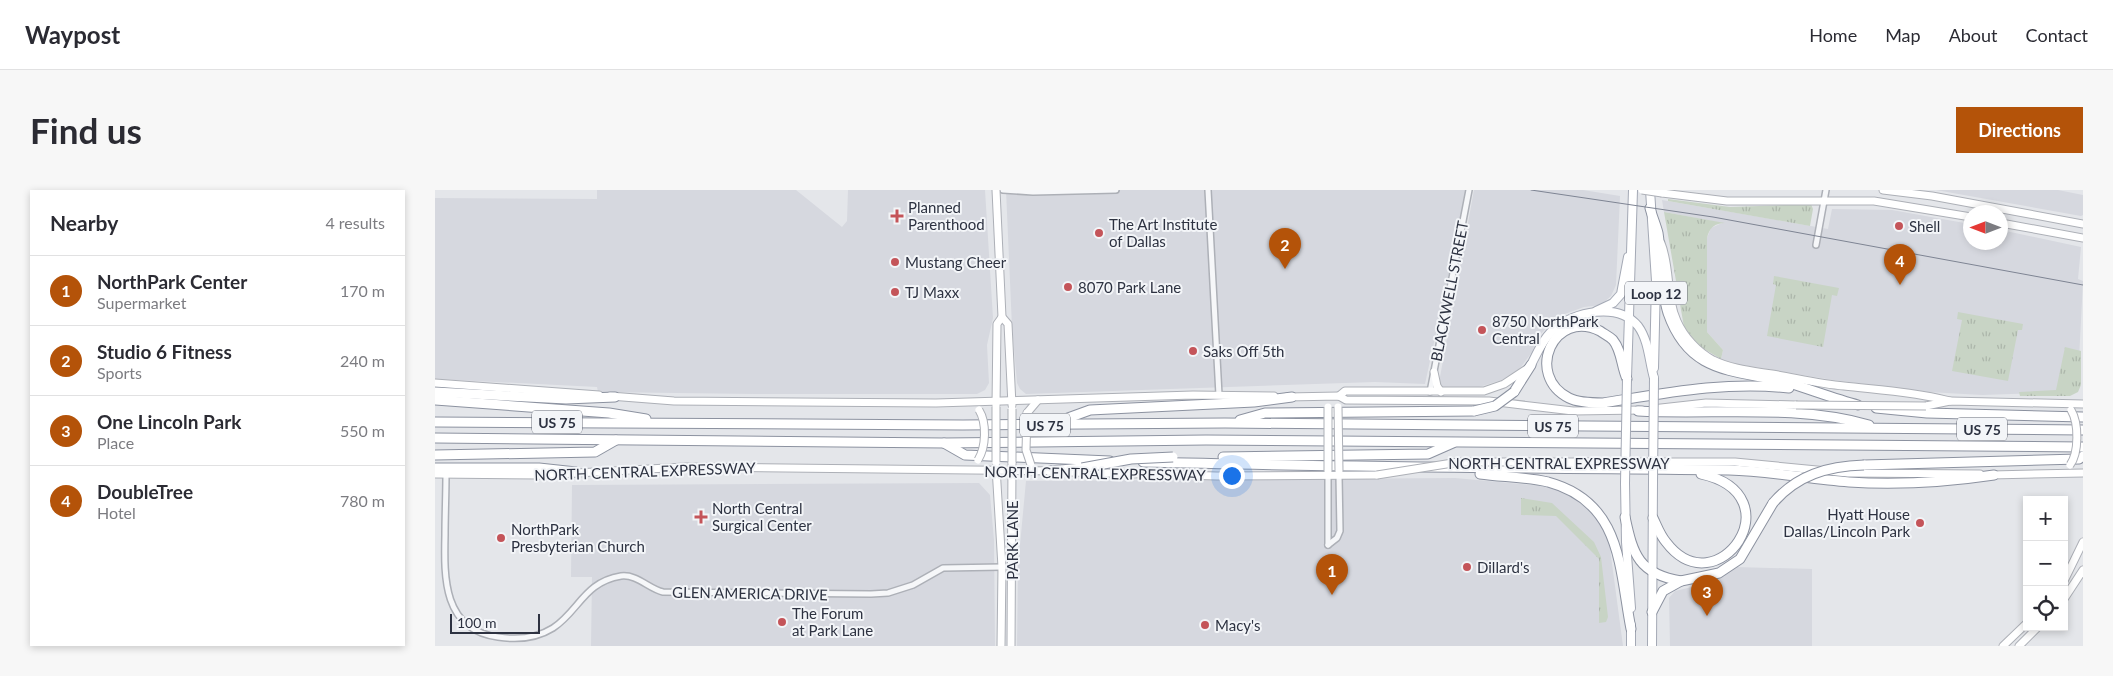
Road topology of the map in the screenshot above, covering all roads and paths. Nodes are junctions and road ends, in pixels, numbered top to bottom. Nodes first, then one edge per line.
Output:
1 (996, 190) edge
2 (1003, 190) edge
3 (1116, 190) edge
4 (1208, 190) edge
5 (1469, 190) edge
6 (1633, 190) edge
7 (1642, 190) edge
8 (1650, 190) edge
9 (1826, 190) edge
10 (1883, 190) edge
11 (1824, 200) junction
12 (1955, 200) junction
13 (1650, 208) junction
14 (1952, 214) junction
15 (1963, 216) edge
16 (2008, 224) edge
17 (2083, 224) edge
18 (1657, 232) junction
19 (2083, 238) edge
20 (1631, 243) junction
21 (1815, 245) dead end
22 (1594, 312) junction
23 (1002, 317) junction
24 (1630, 320) junction
25 (1531, 366) junction
26 (1434, 372) junction
27 (1654, 378) junction
28 (1627, 379) junction
29 (435, 383) edge
30 (435, 392) edge
31 (1430, 392) junction
32 (1441, 392) junction
33 (1817, 393) junction
34 (1219, 395) junction
35 (1330, 396) junction
36 (1339, 396) junction
37 (615, 397) junction
38 (1292, 397) junction
39 (435, 400) edge
40 (1038, 400) junction
41 (1950, 401) junction
42 (970, 402) junction
43 (2066, 403) junction
44 (997, 404) junction
45 (2083, 404) edge
46 (1012, 405) junction
47 (1638, 411) junction
48 (2083, 417) edge
49 (435, 422) edge
50 (1225, 423) junction
51 (679, 424) junction
52 (1050, 425) junction
53 (1881, 428) junction
54 (2083, 430) edge
55 (435, 438) edge
56 (617, 440) junction
57 (1456, 442) junction
58 (943, 443) junction
59 (2083, 446) edge
60 (435, 455) edge
61 (2083, 456) edge
62 (435, 468) edge
63 (1034, 468) junction
64 (1445, 469) junction
65 (966, 470) junction
66 (1012, 471) junction
67 (1050, 471) junction
68 (1666, 471) junction
69 (576, 472) junction
70 (997, 472) junction
71 (1328, 473) junction
72 (1339, 473) junction
73 (2083, 473) edge
74 (435, 474) edge
75 (446, 474) junction
76 (2060, 474) junction
77 (1994, 475) junction
78 (1625, 517) junction
79 (1653, 518) junction
80 (2083, 542) edge
81 (1001, 567) junction
82 (2083, 570) edge
83 (1652, 572) junction
84 (2068, 574) edge
85 (1681, 581) junction
86 (2068, 586) edge
87 (2072, 589) junction
88 (2068, 594) edge
89 (1012, 600) junction
90 (1652, 612) junction
91 (2023, 627) edge
92 (1631, 629) junction
93 (2034, 631) edge
94 (1001, 646) edge
95 (1011, 646) edge
96 (1631, 646) edge
97 (1652, 646) edge
98 (2003, 646) edge
99 (2019, 646) edge

1 - 23 main road, PARK LANE
2 - 3 street
4 - 34 street
5 - 26 street, BLACKWELL STREET
6 - 20 main road, Loop 12
7 - 11 main road, bridge
8 - 13 main road, Loop 12
9 - 11 street
10 - 12 main road
11 - 14 main road
11 - 21 street
12 - 14 main road
12 - 17 main road
13 - 18 highway
13 - 27 main road, Loop 12
14 - 15 main road
16 - 19 main road
18 - 33 highway
18 - 41 main road
20 - 22 main road
20 - 24 main road, Loop 12
22 - 24 main road
22 - 25 main road
23 - 44 main road, PARK LANE
23 - 46 main road, PARK LANE
24 - 27 main road
24 - 28 main road, Loop 12
25 - 32 main road
25 - 50 highway, bridge
26 - 31 street, BLACKWELL STREET
26 - 32 main road
27 - 79 main road, Loop 12, bridge
28 - 33 highway
28 - 78 main road, Loop 12, bridge
29 - 37 main road
30 - 37 highway
31 - 32 main road
31 - 36 main road
33 - 48 highway
34 - 38 main road
34 - 40 main road
35 - 36 main road
35 - 38 main road
35 - 71 main road, bridge
36 - 47 main road
36 - 72 main road, bridge
37 - 42 main road
38 - 52 highway
39 - 51 highway
40 - 46 main road
40 - 63 main road, bridge
41 - 43 main road
41 - 47 main road, bridge
42 - 44 main road
42 - 65 main road, bridge
43 - 45 main road
43 - 76 main road, bridge
44 - 46 main road
44 - 70 main road, PARK LANE, bridge
46 - 66 main road, PARK LANE, bridge
47 - 53 highway
49 - 51 highway, US 75
50 - 52 highway, US 75
50 - 53 highway, US 75
51 - 52 highway, US 75
53 - 54 highway, US 75
55 - 56 highway, NORTH CENTRAL EXPRESSWAY / US 75
56 - 58 highway, NORTH CENTRAL EXPRESSWAY / US 75
56 - 60 highway
57 - 58 highway, NORTH CENTRAL EXPRESSWAY / US 75
57 - 59 highway, NORTH CENTRAL EXPRESSWAY / US 75
57 - 67 highway, bridge
58 - 64 highway
61 - 85 highway, bridge
62 - 69 highway
63 - 66 main road, NORTH CENTRAL EXPRESSWAY
63 - 67 main road, NORTH CENTRAL EXPRESSWAY
64 - 68 highway
64 - 92 highway
65 - 69 main road, NORTH CENTRAL EXPRESSWAY
65 - 70 main road, NORTH CENTRAL EXPRESSWAY
66 - 70 main road, NORTH CENTRAL EXPRESSWAY
66 - 89 main road, PARK LANE
67 - 71 main road, NORTH CENTRAL EXPRESSWAY
68 - 77 highway
68 - 79 highway
69 - 75 main road, NORTH CENTRAL EXPRESSWAY
70 - 81 main road, PARK LANE
71 - 72 main road, NORTH CENTRAL EXPRESSWAY
71 - 72 street
72 - 77 main road, NORTH CENTRAL EXPRESSWAY, bridge
73 - 76 main road, NORTH CENTRAL EXPRESSWAY
74 - 75 main road, NORTH CENTRAL EXPRESSWAY
75 - 81 street, GLEN AMERICA DRIVE
76 - 77 main road, NORTH CENTRAL EXPRESSWAY
78 - 83 highway
78 - 92 main road, Loop 12
79 - 83 main road, Loop 12
80 - 84 main road
81 - 89 main road
81 - 94 main road, PARK LANE
82 - 87 main road
83 - 85 highway
83 - 90 main road, Loop 12
85 - 90 highway
86 - 87 main road
87 - 88 main road
89 - 95 main road, PARK LANE
90 - 97 main road, Loop 12
91 - 98 main road
92 - 96 main road, Loop 12
93 - 99 main road

